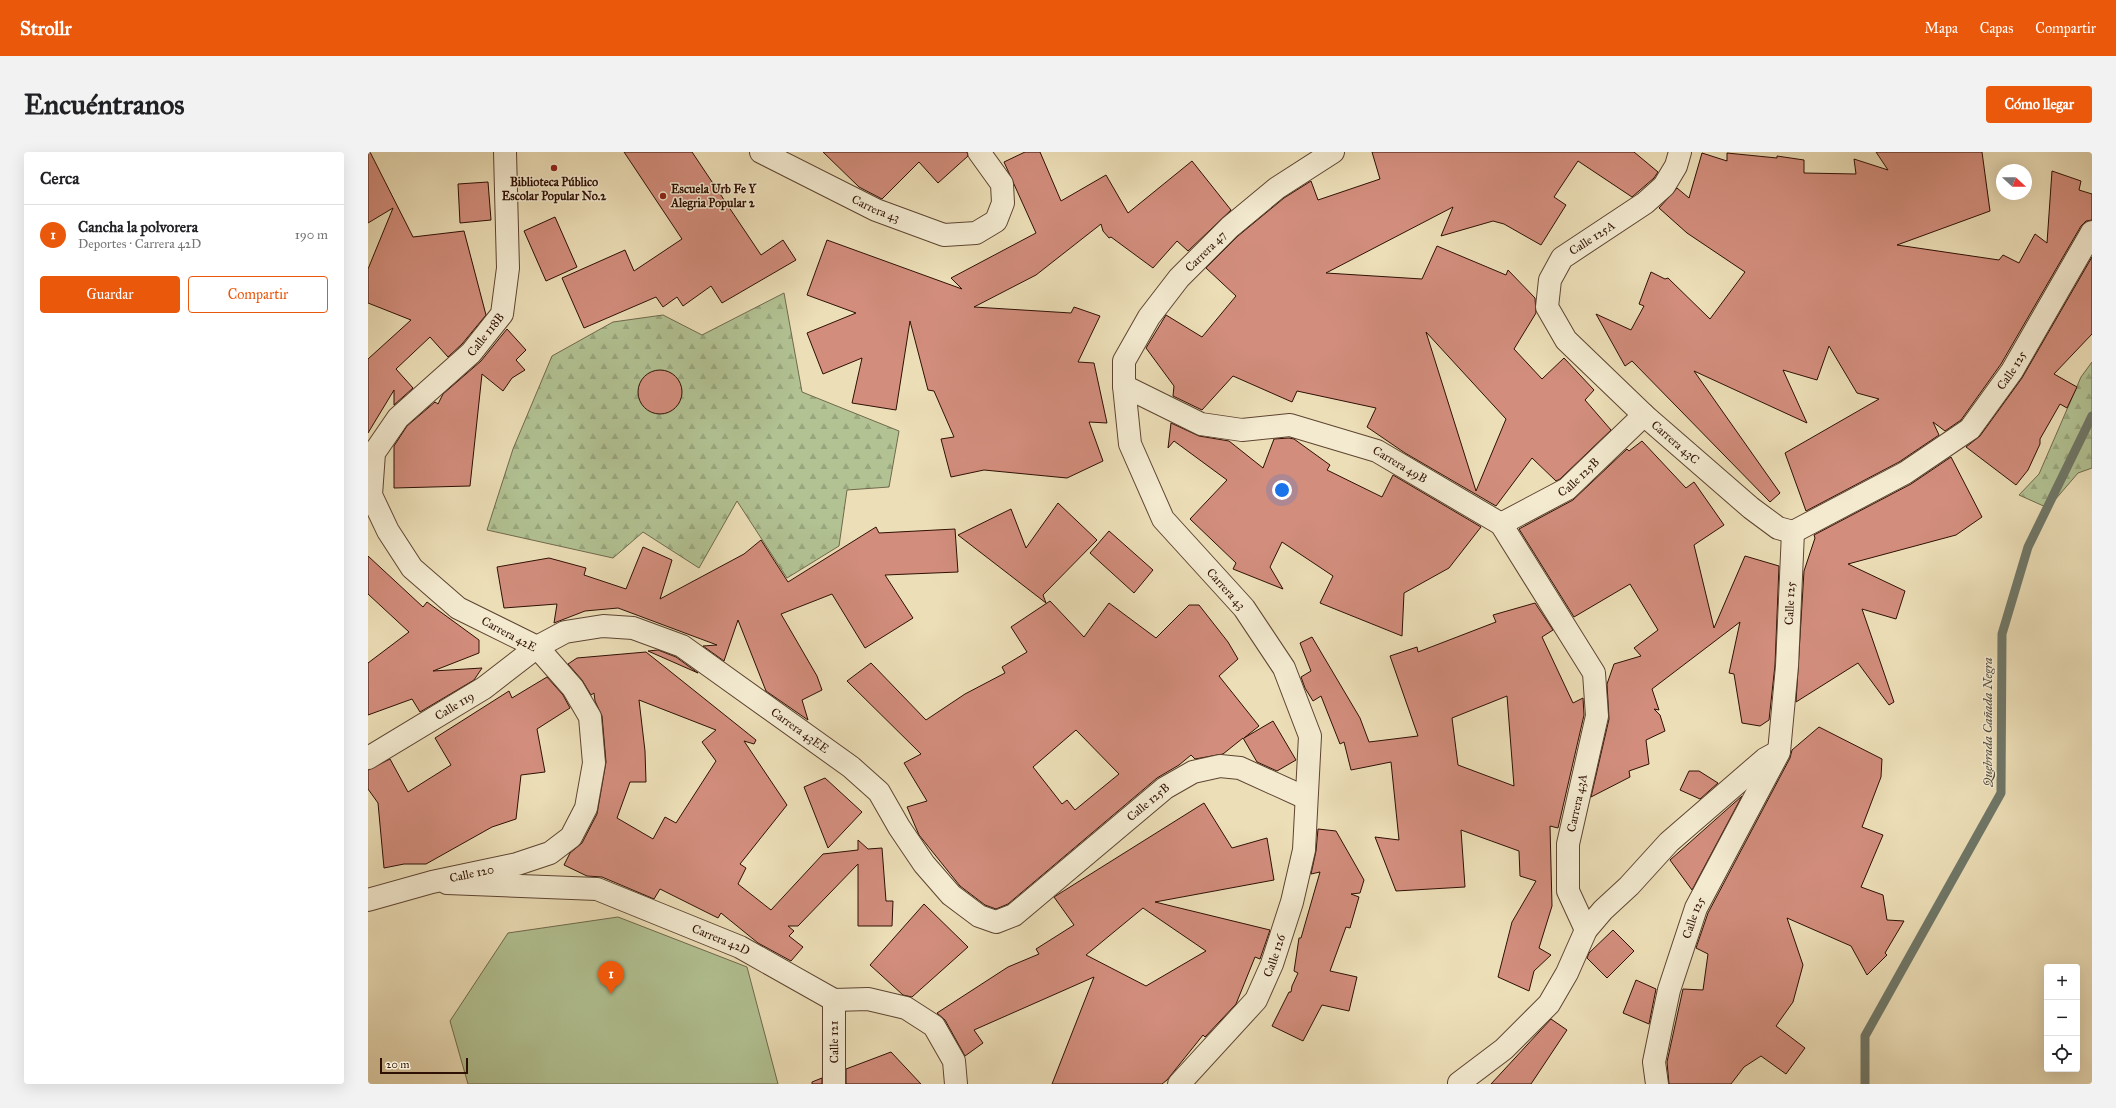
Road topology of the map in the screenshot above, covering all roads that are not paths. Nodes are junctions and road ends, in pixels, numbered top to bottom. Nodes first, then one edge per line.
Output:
1 (505, 152) edge
2 (761, 152) edge
3 (979, 152) edge
4 (1333, 152) edge
5 (1680, 152) edge
6 (2092, 232) edge
7 (1566, 340) joint
8 (1124, 386) junction
9 (1644, 415) junction
10 (374, 454) joint
11 (1501, 524) junction
12 (1793, 532) junction
13 (537, 647) junction
14 (1594, 673) joint
15 (1779, 752) junction
16 (368, 758) edge
17 (1306, 798) junction
18 (571, 837) joint
19 (432, 882) junction
20 (368, 900) edge
21 (1014, 915) joint
22 (1586, 930) junction
23 (834, 1000) junction
24 (1458, 1083) dead end
25 (834, 1084) edge
26 (956, 1084) edge
27 (1179, 1084) edge
28 (1656, 1084) edge

1 - 10 street, Calle 118B
2 - 3 street, Carrera 43
4 - 8 street, Carrera 47
5 - 7 street, Calle 125A
6 - 12 street, Calle 125
7 - 9 street, Carrera 43C
8 - 11 street, Carrera 49B
8 - 17 street, Carrera 43
9 - 11 street, Calle 125B
9 - 12 street, Carrera 43C
10 - 13 street, Carrera 42E
11 - 14 street, Carrera 49B
12 - 15 street, Calle 125
13 - 16 street, Calle 119
13 - 18 street, Carrera 42E
13 - 21 street, Carrera 43EE
14 - 22 street, Carrera 43A
15 - 22 street
15 - 28 street, Calle 125
17 - 21 street, Calle 125B
17 - 27 street, Calle 126
18 - 19 street, Calle 120
19 - 20 street, Calle 120
19 - 23 street, Carrera 42D
22 - 24 street
23 - 25 street, Calle 121
23 - 26 street

